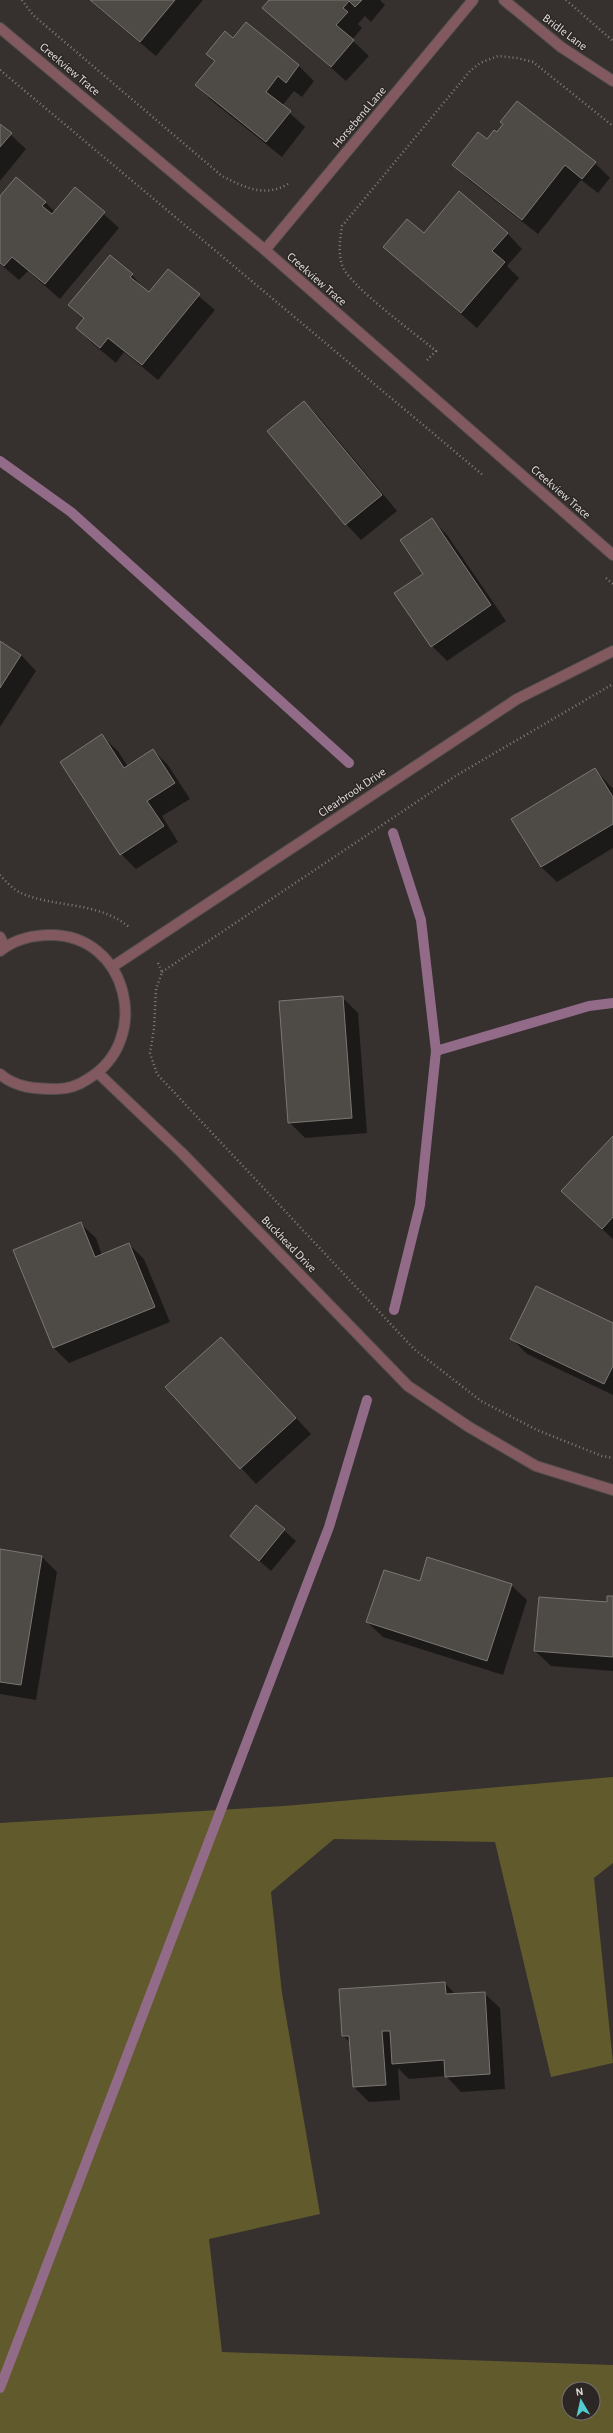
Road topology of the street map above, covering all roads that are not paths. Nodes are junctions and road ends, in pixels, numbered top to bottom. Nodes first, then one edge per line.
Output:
1 (473, 0) edge
2 (504, 0) edge
3 (0, 28) edge
4 (613, 81) edge
5 (265, 250) junction
6 (613, 555) edge
7 (613, 651) edge
8 (0, 937) edge
9 (3, 949) edge
10 (112, 967) junction
11 (98, 1073) junction
12 (1, 1078) edge
13 (613, 1490) edge

1 - 5 street, Horsebend Lane
2 - 4 street, Bridle Lane
3 - 5 street, Creekview Trace
5 - 6 street, Creekview Trace
7 - 10 street, Clearbrook Drive
8 - 9 street
9 - 10 street
10 - 11 street
11 - 12 street
11 - 13 street, Buckhead Drive

